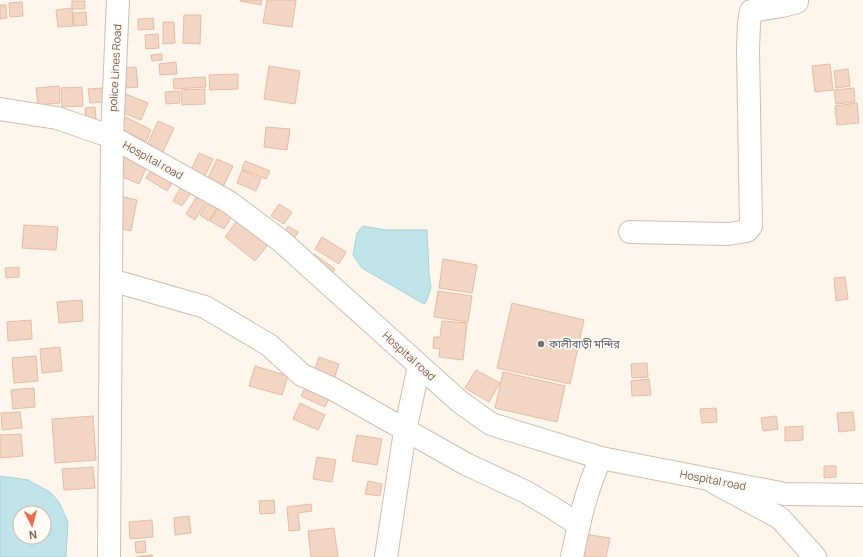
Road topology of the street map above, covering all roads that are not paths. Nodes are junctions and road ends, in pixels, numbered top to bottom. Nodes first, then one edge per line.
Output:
1 (118, 0) edge
2 (797, 0) edge
3 (0, 109) edge
4 (112, 137) junction
5 (630, 232) dead end
6 (111, 280) junction
7 (419, 366) junction
8 (405, 431) junction
9 (599, 463) junction
10 (706, 478) junction
11 (863, 495) edge
12 (580, 521) junction
13 (109, 557) edge
14 (386, 557) edge
15 (572, 557) edge
16 (815, 557) edge

1 - 4 street, police Lines Road
2 - 5 street
3 - 4 street, Hospital road
4 - 6 street, police Lines Road
4 - 7 street, Hospital road
6 - 8 street
6 - 13 street, police Lines Road
7 - 8 street
7 - 9 street, Hospital road
8 - 12 street
8 - 14 street
9 - 10 street, Hospital road
9 - 12 street
10 - 11 street, Hospital road
10 - 16 street
12 - 15 street

